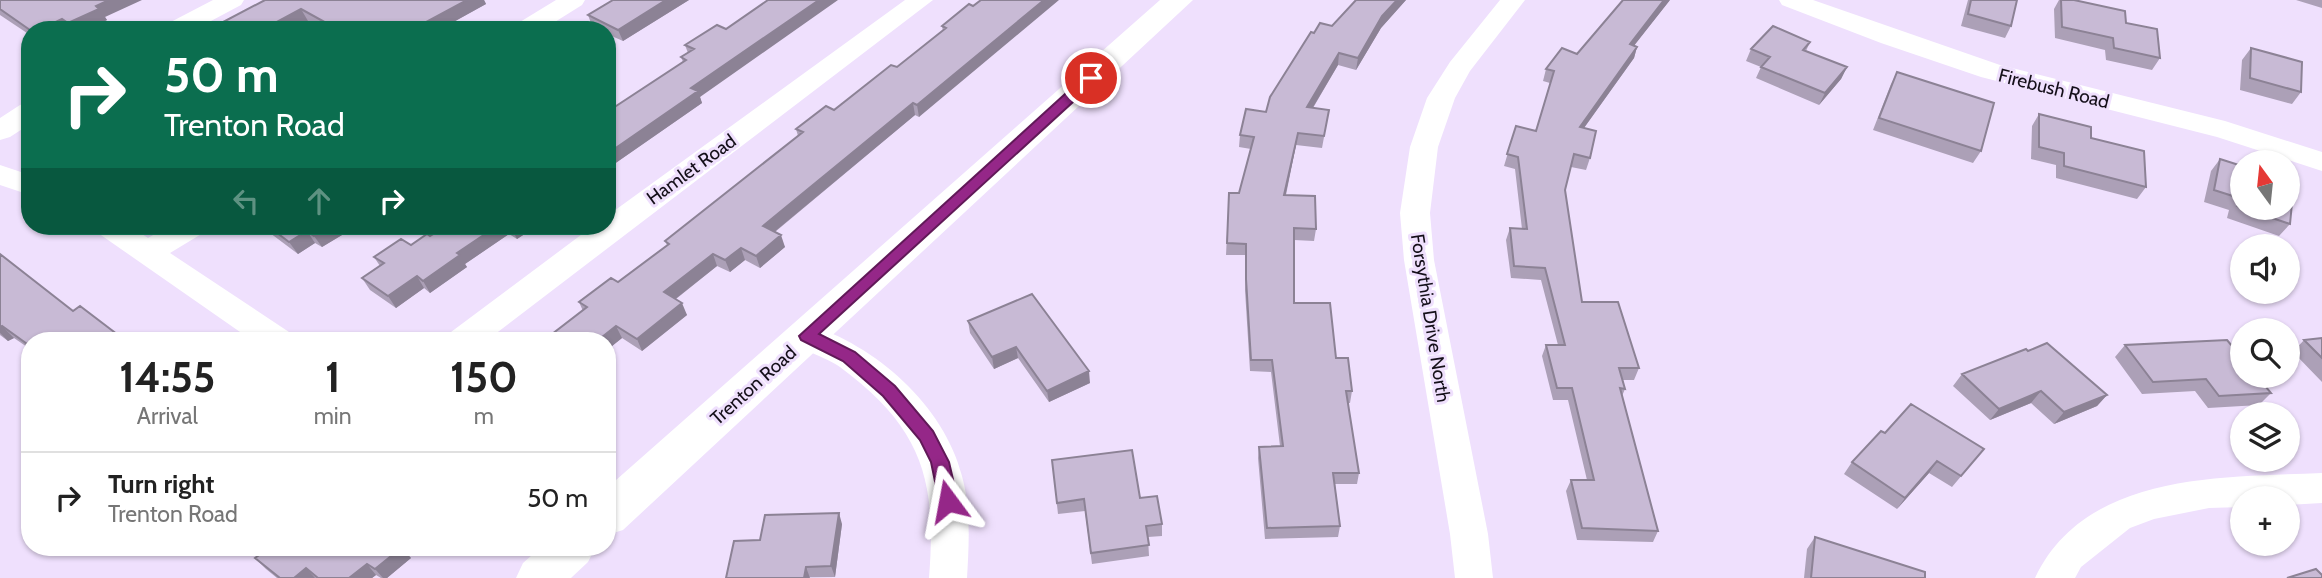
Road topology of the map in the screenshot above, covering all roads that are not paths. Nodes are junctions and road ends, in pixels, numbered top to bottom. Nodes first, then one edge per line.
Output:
1 (233, 0) edge
2 (573, 0) edge
3 (921, 0) edge
4 (1178, 0) edge
5 (1513, 0) edge
6 (1791, 0) edge
7 (192, 21) edge
8 (539, 21) edge
9 (21, 117) edge
10 (0, 131) edge
11 (2322, 162) edge
12 (0, 175) edge
13 (21, 182) edge
14 (616, 224) edge
15 (123, 235) edge
16 (177, 235) edge
17 (602, 235) edge
18 (149, 251) junction
19 (264, 332) edge
20 (475, 332) edge
21 (807, 336) junction
22 (2322, 488) edge
23 (616, 508) edge
24 (563, 556) edge
25 (539, 578) edge
26 (948, 578) edge
27 (1474, 578) edge
28 (2054, 578) edge

1 - 7 street
2 - 8 street
3 - 14 street, Hamlet Road
4 - 21 main road, Trenton Road
5 - 27 street, Forsythia Drive North
6 - 11 street, Firebush Road
9 - 10 street
12 - 13 street
15 - 18 street
16 - 18 street
17 - 20 street, Hamlet Road
18 - 19 street
21 - 23 main road, Trenton Road
21 - 26 street
22 - 28 street
24 - 25 main road

